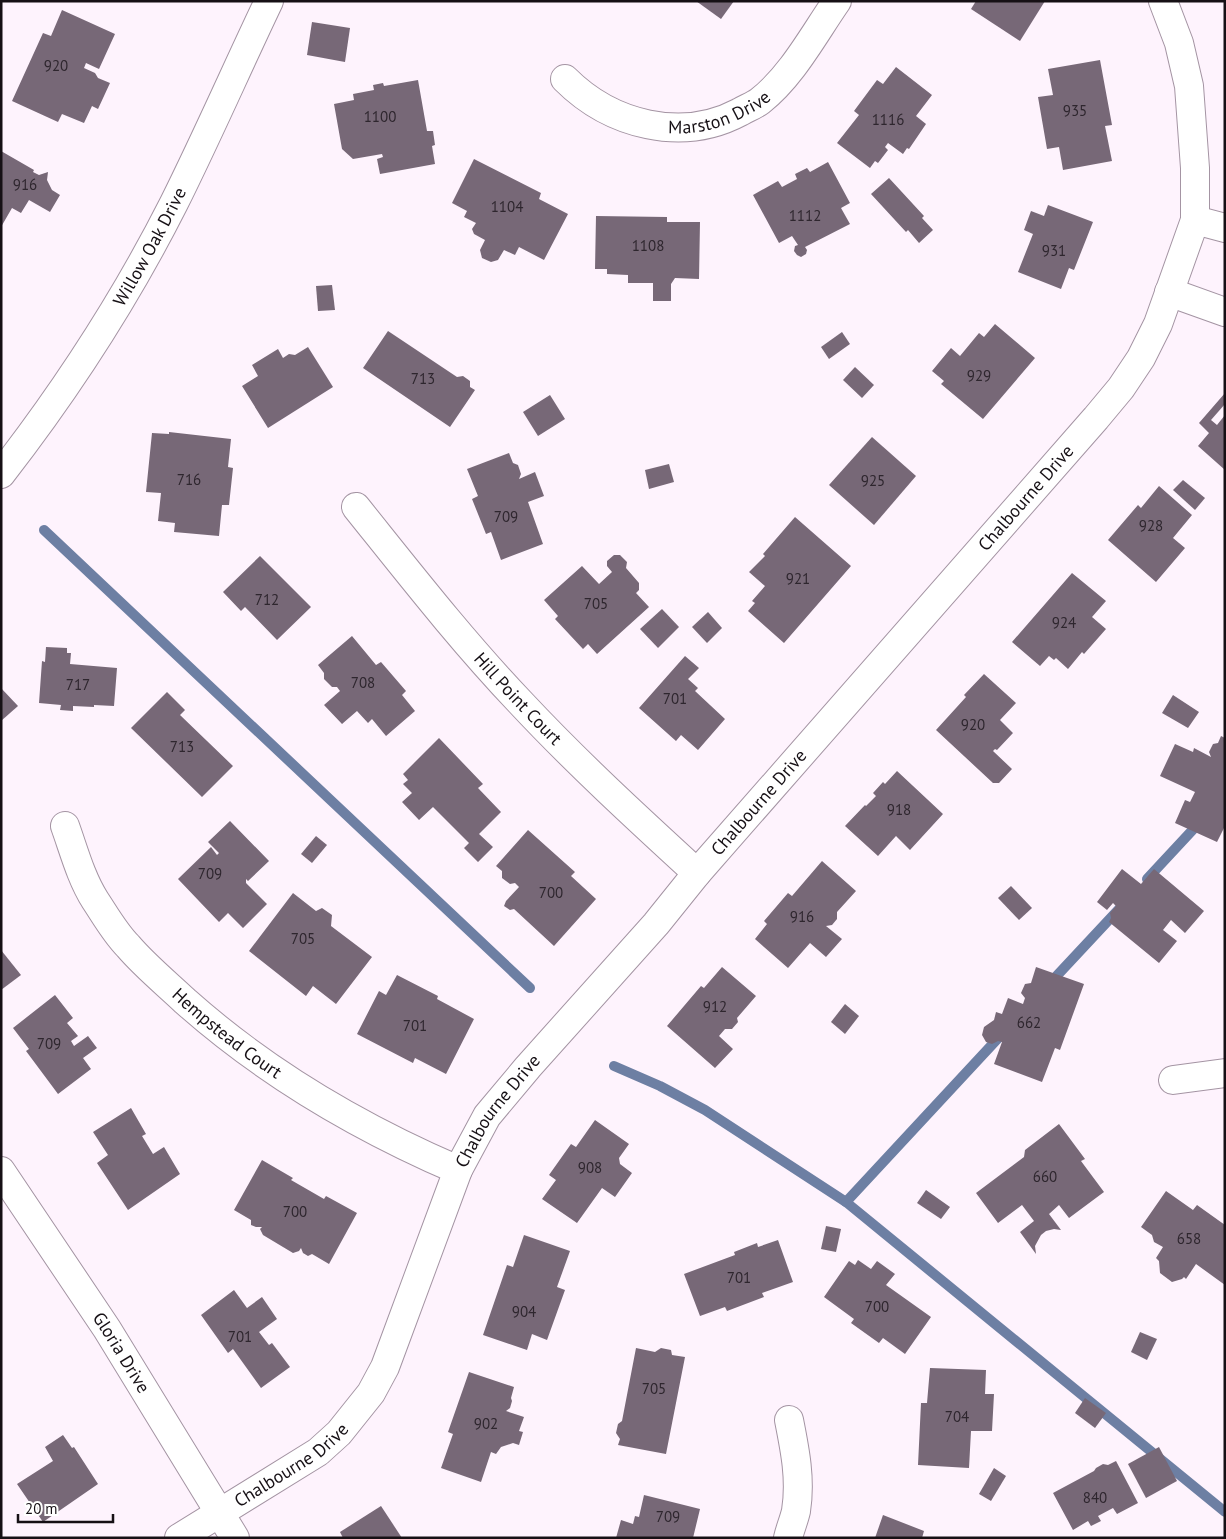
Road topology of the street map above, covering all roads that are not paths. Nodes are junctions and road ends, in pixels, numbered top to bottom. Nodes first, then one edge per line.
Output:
1 (269, 1) edge
2 (837, 1) edge
3 (1163, 1) edge
4 (566, 79) dead end
5 (1195, 220) junction
6 (1225, 228) edge
7 (1169, 292) junction
8 (1225, 312) edge
9 (1, 474) edge
10 (356, 507) dead end
11 (65, 826) dead end
12 (697, 873) junction
13 (1225, 1074) edge
14 (1173, 1080) dead end
15 (458, 1170) junction
16 (1, 1172) edge
17 (789, 1420) dead end
18 (220, 1514) junction
19 (179, 1538) edge
20 (235, 1538) edge
21 (788, 1538) edge

1 - 9 street, Willow Oak Drive
2 - 4 street, Marston Drive
3 - 5 street, Chalbourne Drive
5 - 6 street
5 - 7 street, Chalbourne Drive
7 - 8 street
7 - 12 street, Chalbourne Drive
10 - 12 street, Hill Point Court
11 - 15 street, Hempstead Court
12 - 15 street, Chalbourne Drive
13 - 14 street
15 - 18 street, Chalbourne Drive
16 - 18 street, Gloria Drive
17 - 21 street
18 - 19 street, Chalbourne Drive
18 - 20 street, Gloria Drive

